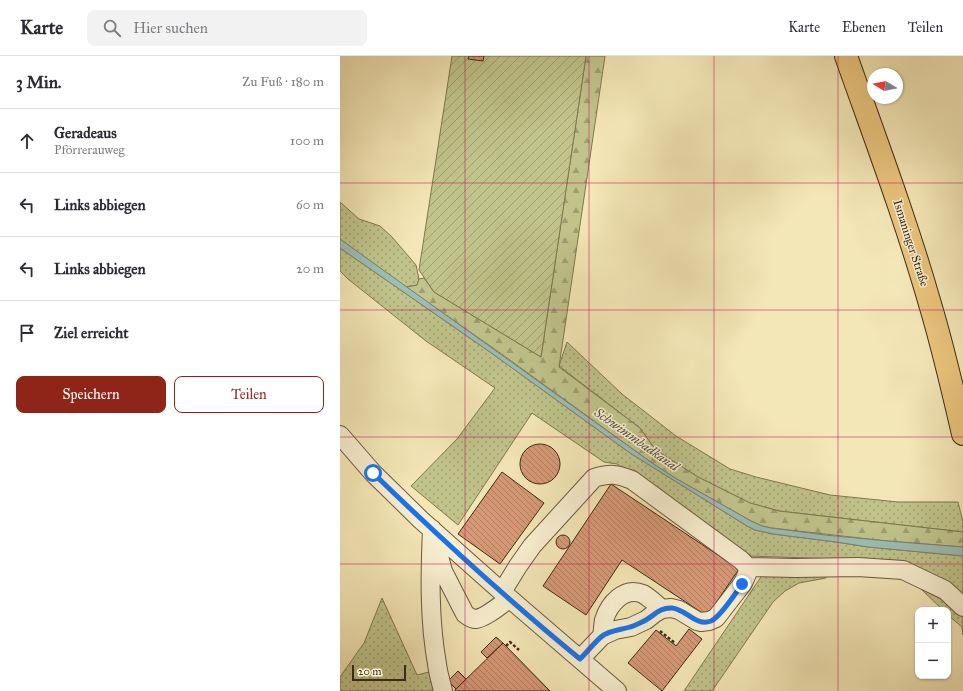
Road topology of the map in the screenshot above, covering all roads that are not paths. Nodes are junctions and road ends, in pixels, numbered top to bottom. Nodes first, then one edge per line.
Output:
1 (846, 56) edge
2 (963, 434) edge
3 (340, 435) edge
4 (432, 529) junction
5 (748, 567) junction
6 (505, 596) junction
7 (963, 607) edge
8 (662, 610) junction
9 (602, 636) junction
10 (580, 659) junction
11 (607, 688) edge
12 (443, 691) edge

1 - 2 main road, Ismaninger Straße
3 - 4 street
4 - 6 street
4 - 6 street
4 - 12 street
5 - 6 street
5 - 7 street
5 - 8 street
6 - 10 street
8 - 9 street
8 - 9 street
9 - 10 street
10 - 11 street

